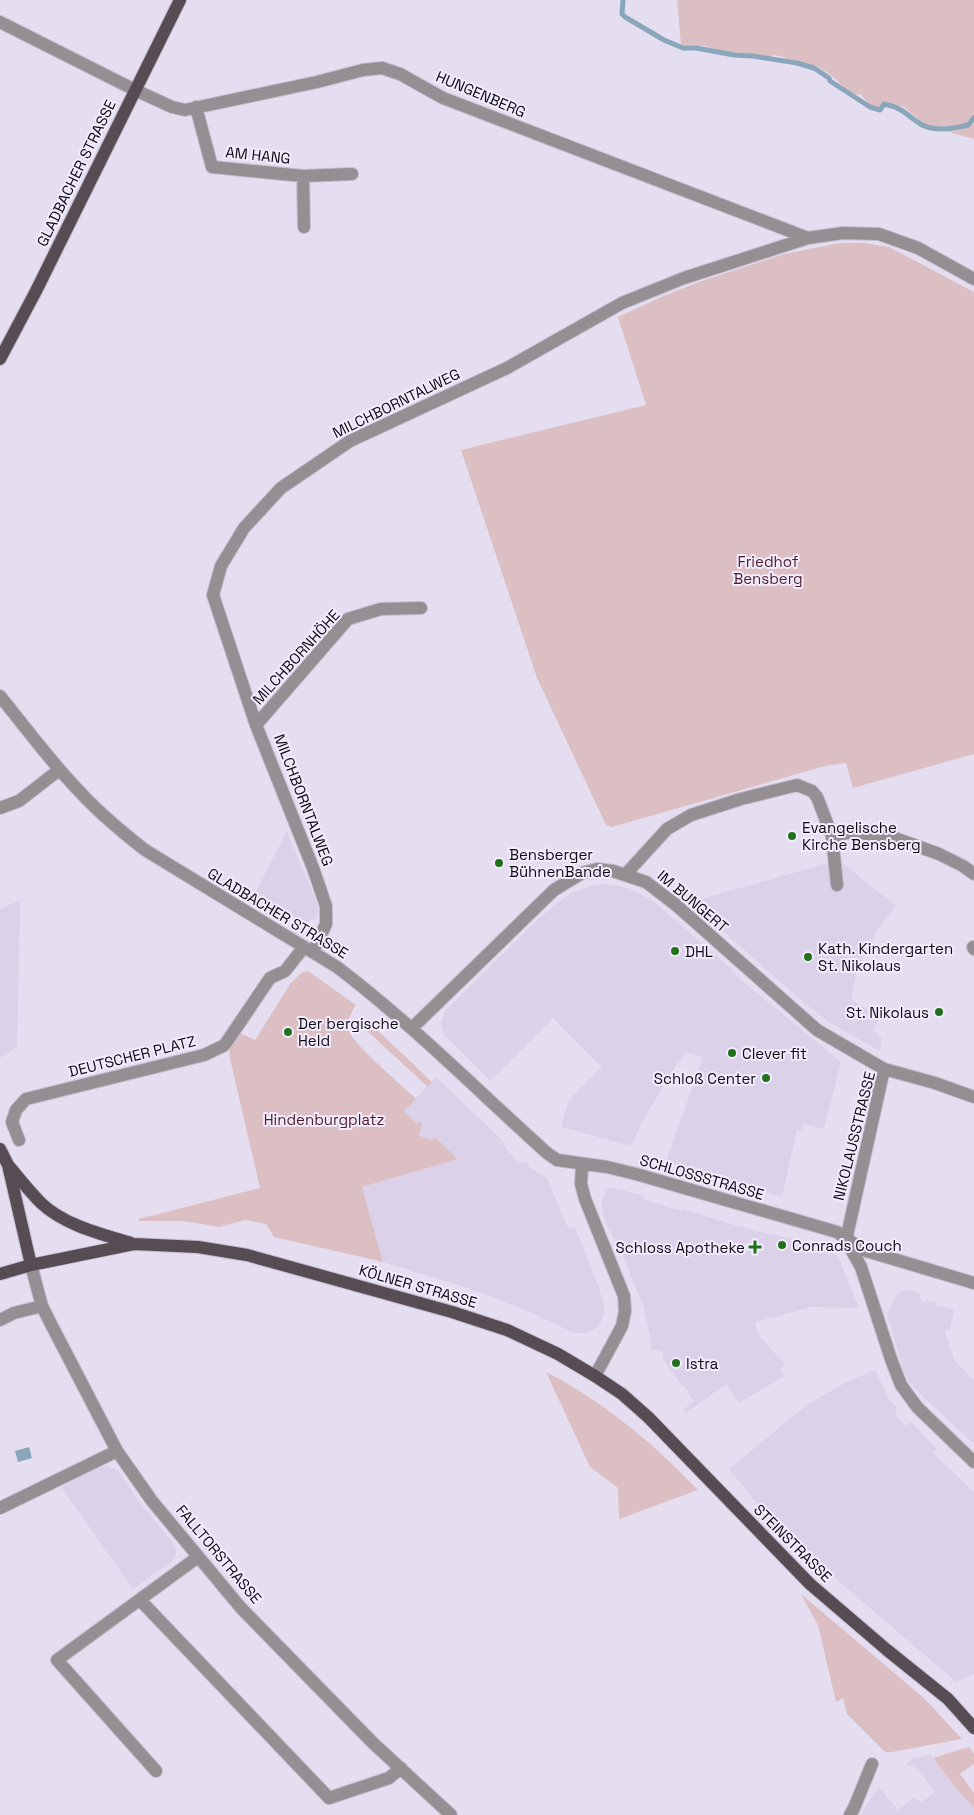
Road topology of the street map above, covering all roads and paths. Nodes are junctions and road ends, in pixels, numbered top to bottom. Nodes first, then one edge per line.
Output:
1 (180, 0) edge
2 (0, 22) edge
3 (134, 90) junction
4 (196, 108) junction
5 (352, 174) dead end
6 (303, 176) junction
7 (304, 227) dead end
8 (808, 238) junction
9 (974, 279) edge
10 (0, 359) edge
11 (421, 608) dead end
12 (0, 696) edge
13 (256, 724) junction
14 (59, 770) junction
15 (0, 808) edge
16 (832, 836) junction
17 (974, 874) edge
18 (624, 875) junction
19 (837, 885) dead end
20 (309, 950) junction
21 (412, 1028) junction
22 (884, 1069) junction
23 (974, 1097) edge
24 (19, 1140) dead end
25 (0, 1149) edge
26 (547, 1153) joint
27 (582, 1164) junction
28 (8, 1165) junction
29 (846, 1240) junction
30 (134, 1244) junction
31 (32, 1265) junction
32 (0, 1274) edge
33 (974, 1283) edge
34 (42, 1306) junction
35 (0, 1320) edge
36 (595, 1376) junction
37 (117, 1451) junction
38 (974, 1462) edge
39 (0, 1508) edge
40 (198, 1557) junction
41 (140, 1600) junction
42 (974, 1728) edge
43 (872, 1764) dead end
44 (401, 1768) junction
45 (156, 1771) dead end
46 (451, 1815) edge
47 (850, 1815) edge

1 - 3 main road, GLADBACHER STRASSE
2 - 3 street, HUNGENBERG
3 - 4 street, HUNGENBERG
3 - 10 main road, GLADBACHER STRASSE
4 - 6 street, AM HANG
4 - 8 street, HUNGENBERG
5 - 6 street, AM HANG
6 - 7 street, AM HANG
8 - 9 street, MILCHBORNTALWEG
8 - 13 street, MILCHBORNTALWEG
11 - 13 street, MILCHBORNHÖHE
12 - 14 street, GLADBACHER STRASSE
13 - 20 street, MILCHBORNTALWEG
14 - 15 street
14 - 20 street, GLADBACHER STRASSE
16 - 17 street
16 - 18 street
16 - 19 street
18 - 21 street, IM BUNGERT
18 - 22 street, IM BUNGERT
20 - 21 street, GLADBACHER STRASSE
20 - 24 street, DEUTSCHER PLATZ
21 - 26 street, GLADBACHER STRASSE
22 - 23 street, NIKOLAUSSTRASSE
22 - 29 street, NIKOLAUSSTRASSE
25 - 28 main road
26 - 27 street, SCHLOSSSTRASSE
27 - 29 street, SCHLOSSSTRASSE
27 - 36 street
28 - 30 main road
28 - 31 main road
29 - 33 street, SCHLOSSSTRASSE
29 - 38 street
30 - 31 main road, KÖLNER STRASSE
30 - 36 main road, KÖLNER STRASSE
31 - 32 main road, KÖLNER STRASSE
31 - 34 street, FALLTORSTRASSE
34 - 35 street
34 - 37 street, FALLTORSTRASSE
36 - 42 main road, STEINSTRASSE
37 - 39 street
37 - 40 street, FALLTORSTRASSE
40 - 41 street
40 - 44 street, FALLTORSTRASSE
41 - 44 street
41 - 45 street
43 - 47 street
44 - 46 street, FALLTORSTRASSE

